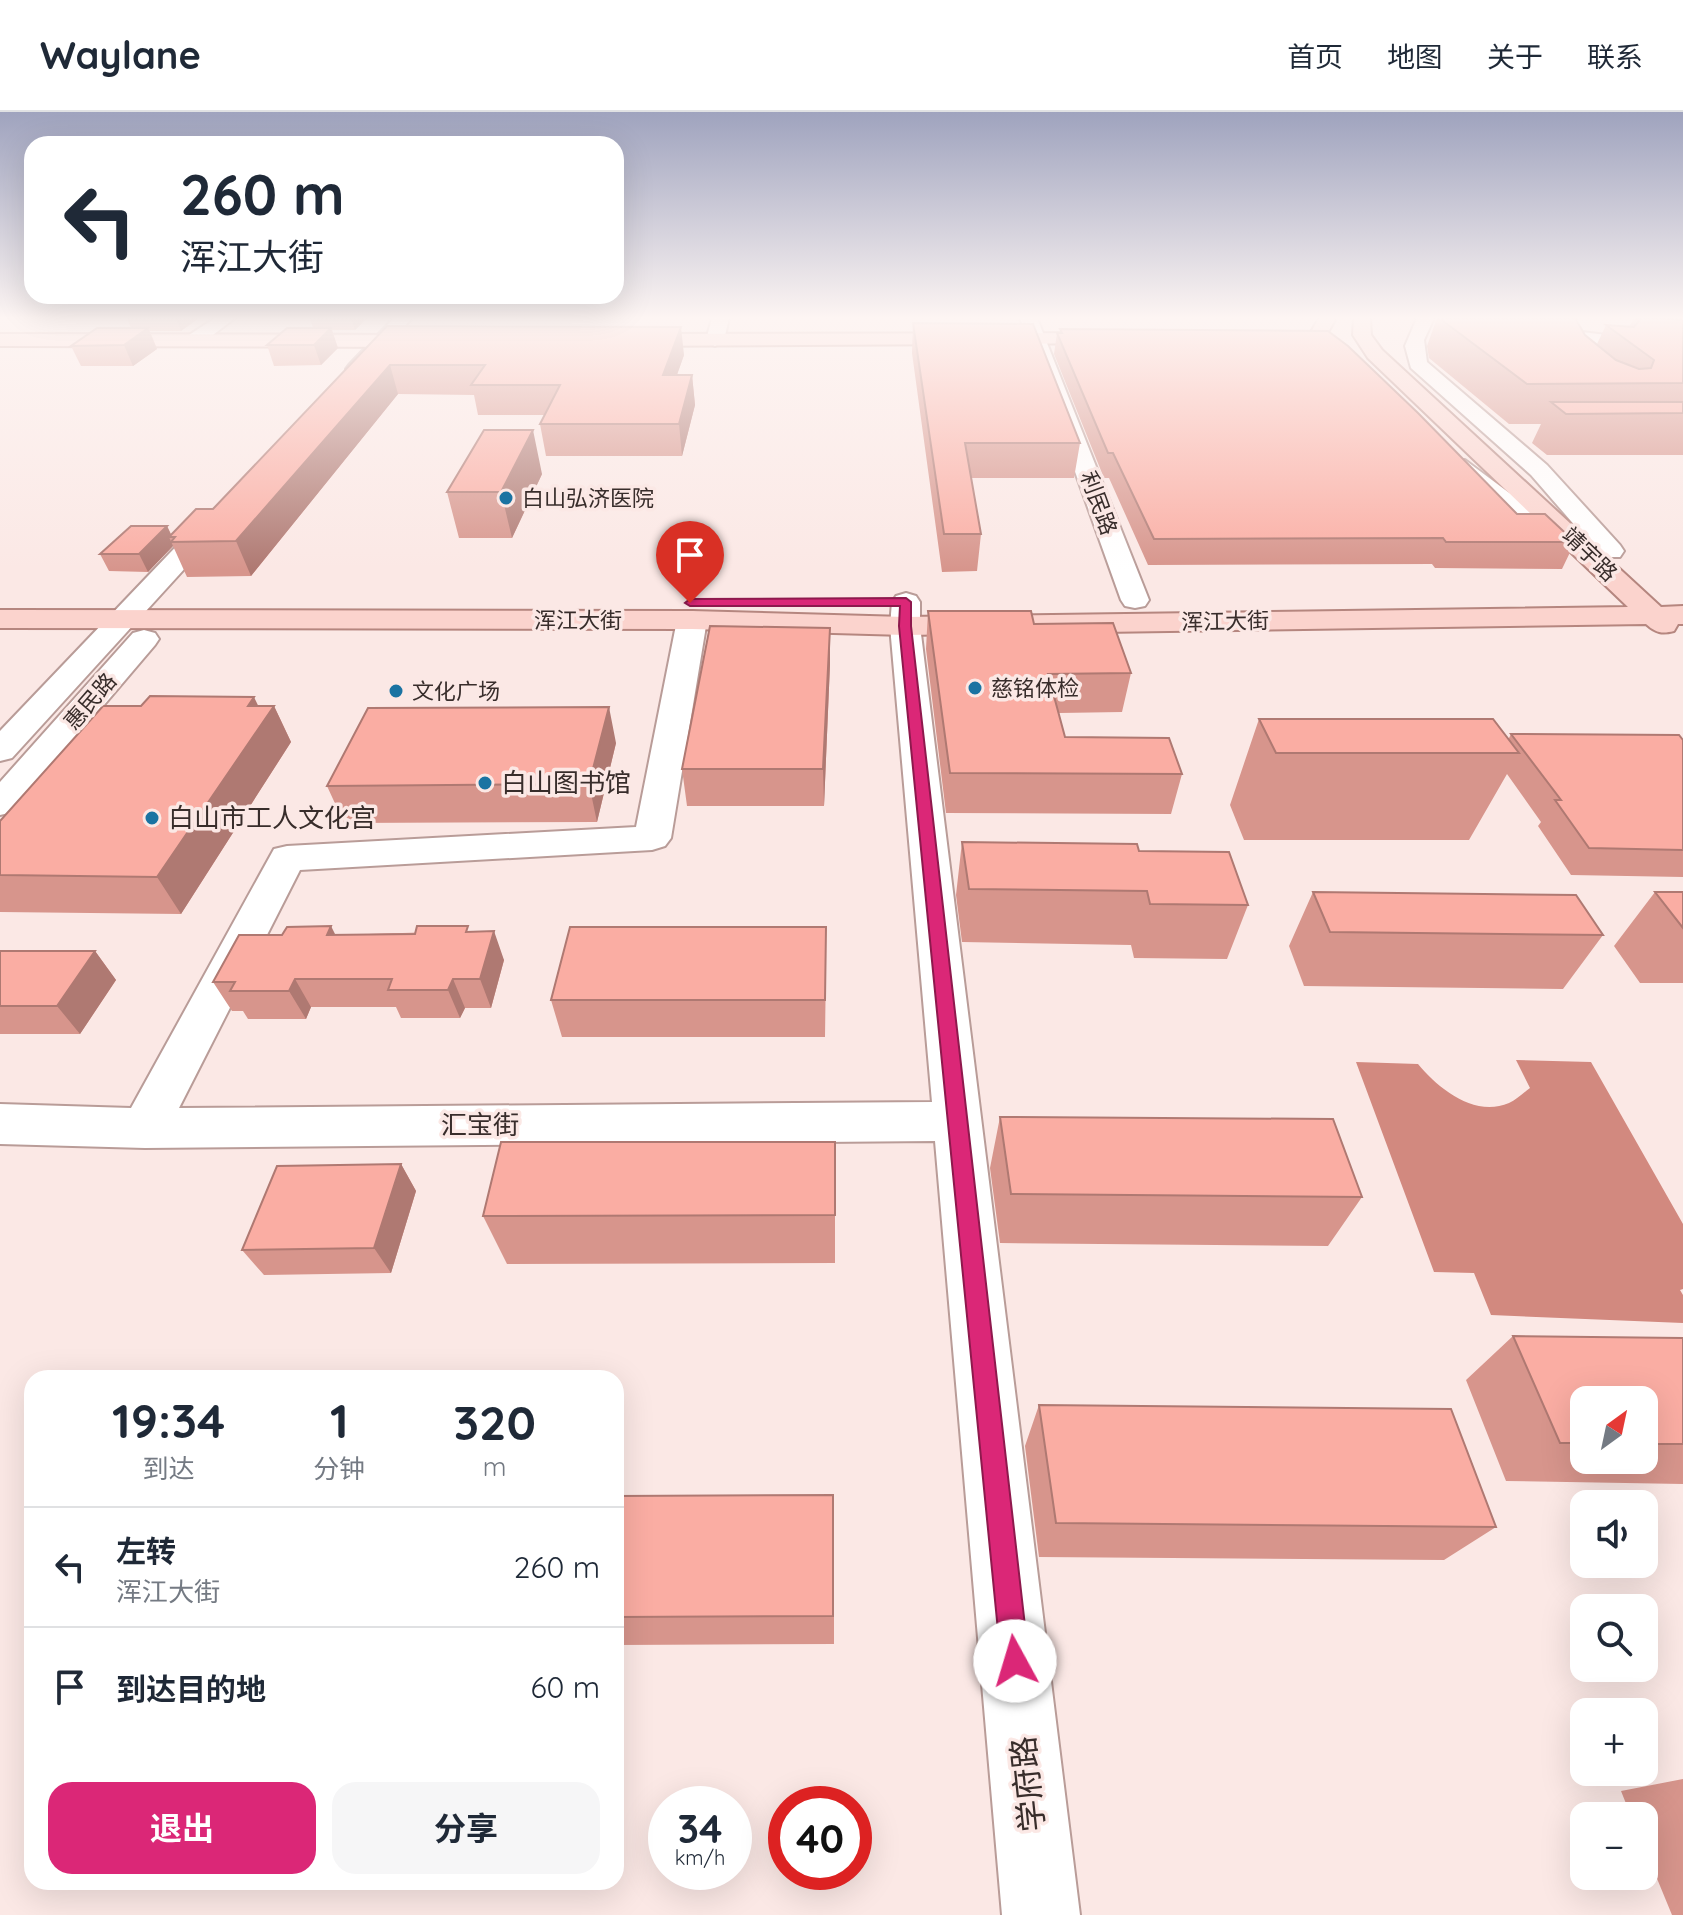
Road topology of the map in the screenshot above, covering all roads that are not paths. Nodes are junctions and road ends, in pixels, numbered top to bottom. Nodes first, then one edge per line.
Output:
1 (1062, 402) edge
2 (1430, 402) edge
3 (1438, 402) edge
4 (1460, 402) edge
5 (1496, 434) junction
6 (1527, 434) dead end
7 (1440, 448) edge
8 (1503, 467) junction
9 (233, 501) edge
10 (1583, 546) junction
11 (1611, 551) junction
12 (1135, 600) junction
13 (0, 603) edge
14 (1668, 607) edge
15 (140, 614) junction
16 (905, 614) junction
17 (0, 619) edge
18 (692, 620) junction
19 (1683, 643) edge
20 (0, 751) edge
21 (0, 804) edge
22 (959, 1121) junction
23 (0, 1124) edge
24 (145, 1128) junction
25 (1041, 1915) edge

1 - 12 street, 利民路
2 - 8 main road
3 - 8 main road
4 - 5 street
5 - 6 street
5 - 11 street
7 - 10 street
8 - 10 main road, 靖宇路
8 - 11 main road, 靖宇路
9 - 15 street, 惠民路
10 - 14 main road, 靖宇路
11 - 14 main road, 靖宇路
12 - 14 main road, 浑江大街
12 - 16 main road, 浑江大街
13 - 15 main road, 浑江大街
14 - 16 main road, 浑江大街
14 - 19 main road, 靖宇路
15 - 16 main road, 浑江大街
15 - 17 main road, 浑江大街
15 - 18 main road, 浑江大街
15 - 20 street, 惠民路
15 - 21 street, 惠民路
16 - 18 main road, 浑江大街
16 - 22 street, 学府路
18 - 24 street
22 - 24 street, 汇宝街
22 - 25 street, 学府路
23 - 24 street, 汇宝街

